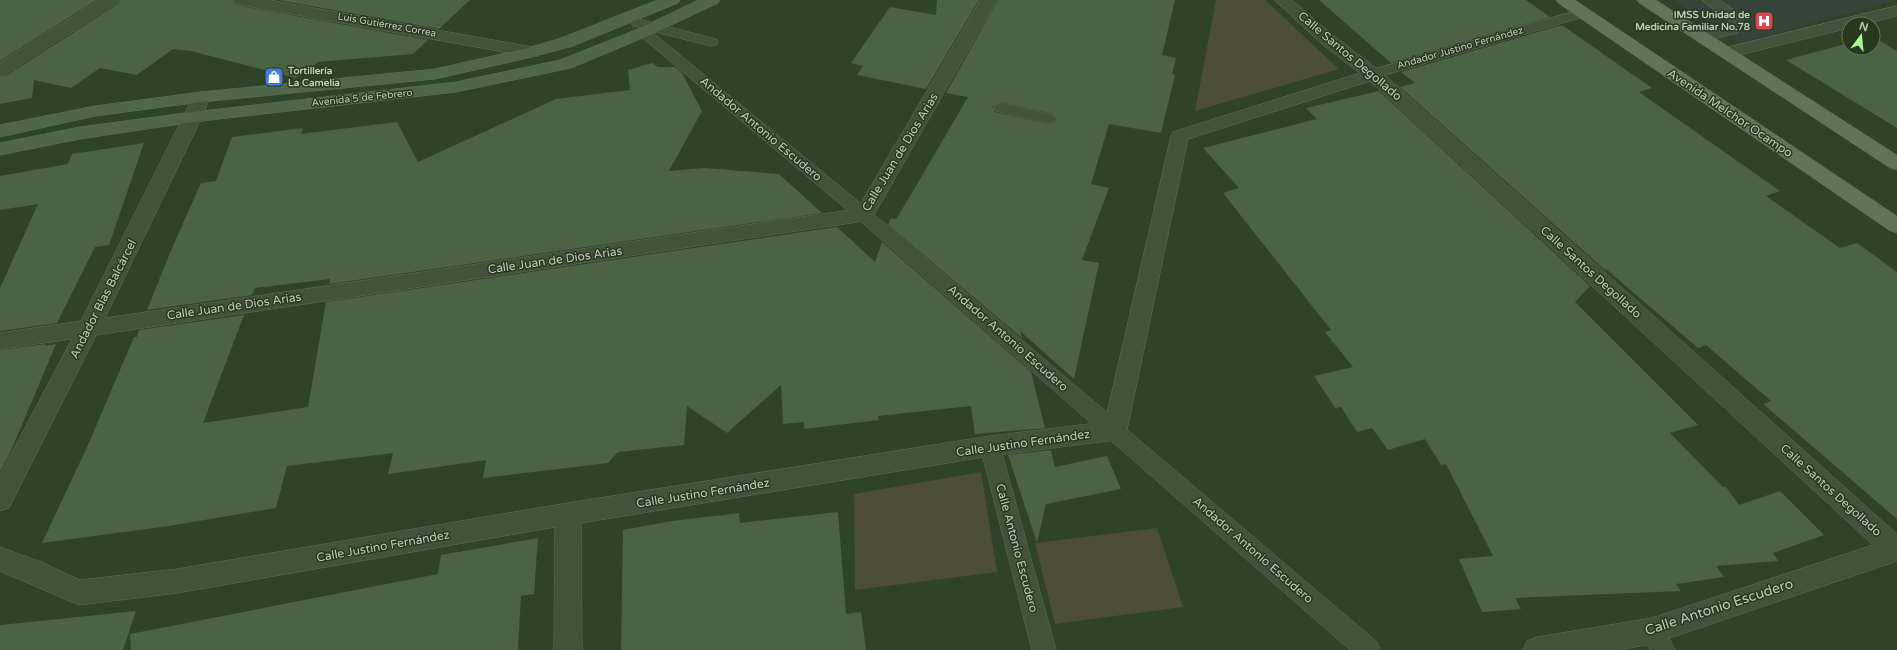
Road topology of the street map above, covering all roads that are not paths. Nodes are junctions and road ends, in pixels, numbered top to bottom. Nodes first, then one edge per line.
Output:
1 (111, 0) edge
2 (241, 0) edge
3 (672, 0) edge
4 (712, 0) edge
5 (989, 0) edge
6 (1283, 0) edge
7 (1564, 0) edge
8 (1645, 0) edge
9 (1709, 0) edge
10 (1897, 11) edge
11 (1582, 13) junction
12 (625, 20) junction
13 (649, 29) junction
14 (1702, 37) junction
15 (711, 42) dead end
16 (532, 52) junction
17 (1727, 54) junction
18 (1, 69) edge
19 (1373, 74) junction
20 (201, 96) junction
21 (1001, 108) dead end
22 (192, 117) junction
23 (1047, 118) dead end
24 (0, 131) edge
25 (0, 149) edge
26 (1897, 164) edge
27 (864, 215) junction
28 (1897, 226) edge
29 (89, 327) junction
30 (0, 341) edge
31 (1115, 430) junction
32 (990, 446) junction
33 (0, 500) edge
34 (568, 514) junction
35 (1896, 549) edge
36 (0, 559) edge
37 (1658, 641) edge
38 (568, 650) edge
39 (1044, 650) edge
40 (1368, 650) edge
41 (1537, 650) edge

1 - 18 street
2 - 16 street, Luis Gutiérrez Correa
3 - 12 street, Avenida 5 de Febrero
4 - 13 street, Avenida 5 de Febrero
5 - 27 street, Calle Juan de Dios Arias
6 - 19 street, Calle Santos Degollado
7 - 11 main road, Avenida Melchor Ocampo
8 - 14 main road
9 - 14 lane
10 - 17 street
11 - 19 lane, Andador Justino Fernández
11 - 28 main road, Avenida Melchor Ocampo
12 - 13 lane
12 - 16 street, Avenida 5 de Febrero
13 - 15 lane
13 - 22 street, Avenida 5 de Febrero
13 - 27 lane, Andador Antonio Escudero
14 - 17 main road
16 - 20 street, Avenida 5 de Febrero
17 - 26 main road
19 - 31 street, Andador Justino Fernández
19 - 35 street, Calle Santos Degollado
20 - 22 street, Andador Blas Balcárcel
20 - 24 street, Avenida 5 de Febrero
21 - 23 lane
22 - 25 street, Avenida 5 de Febrero
22 - 29 street, Andador Blas Balcárcel
27 - 29 street, Calle Juan de Dios Arias
27 - 31 lane, Andador Antonio Escudero
29 - 30 street, Calle Juan de Dios Arias
29 - 33 street, Andador Blas Balcárcel
31 - 32 street, Calle Justino Fernández
31 - 40 lane, Andador Antonio Escudero
32 - 34 street, Calle Justino Fernández
32 - 39 lane, Calle Antonio Escudero
34 - 36 street, Calle Justino Fernández
34 - 38 street
35 - 37 street, Calle Antonio Escudero
37 - 41 street, Calle Antonio Escudero

